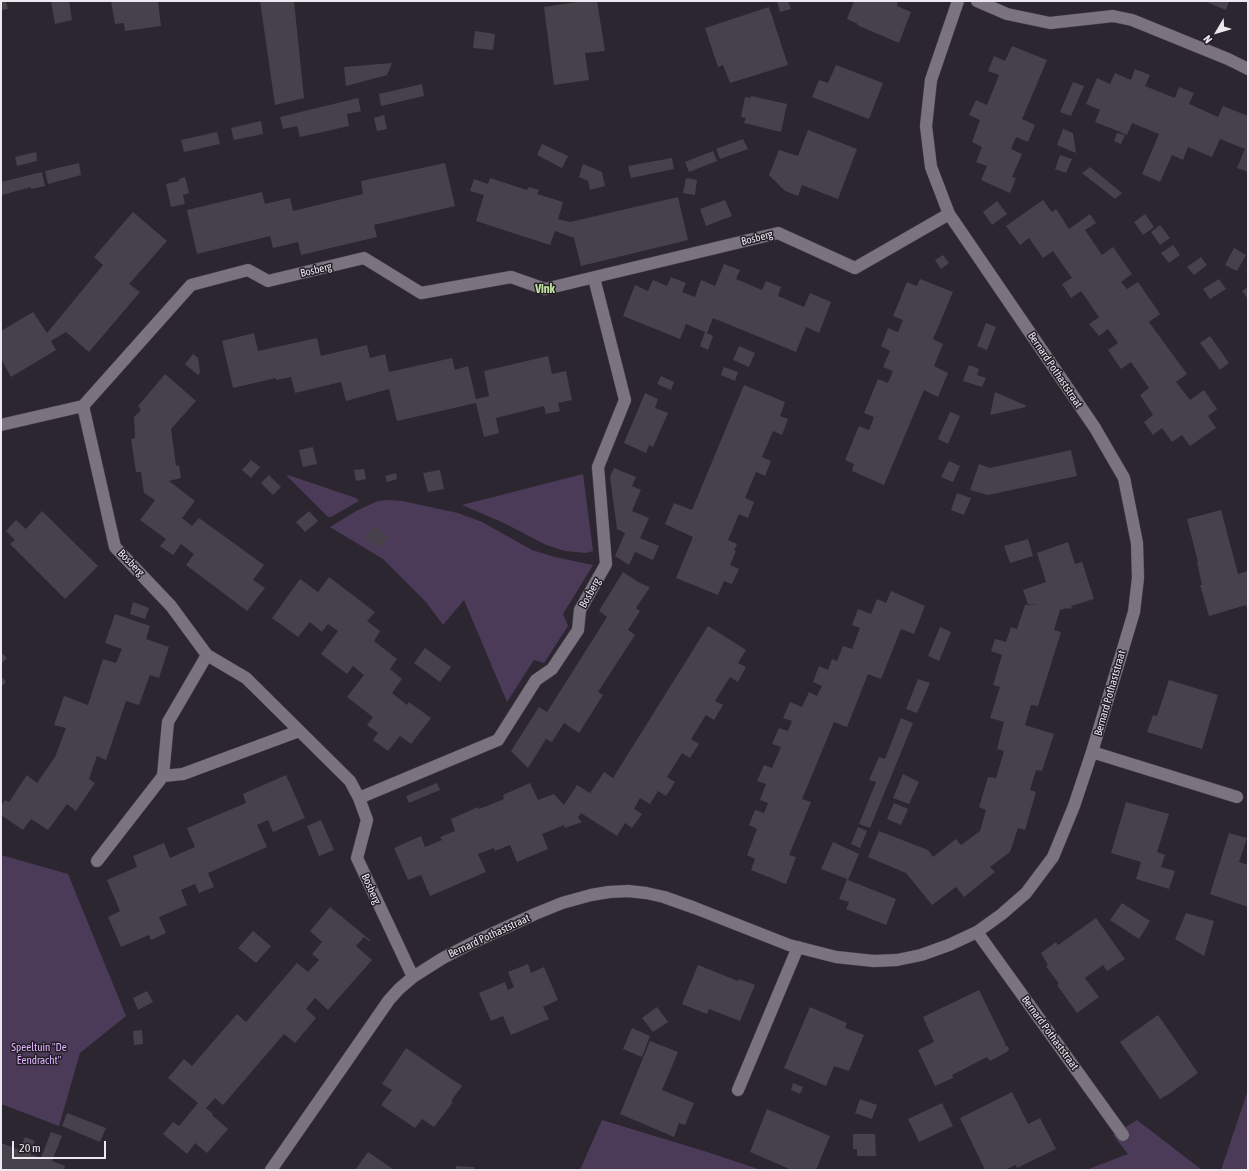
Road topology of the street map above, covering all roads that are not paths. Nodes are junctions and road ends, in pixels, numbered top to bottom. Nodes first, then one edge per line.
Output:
1 (958, 1) edge
2 (978, 1) edge
3 (1248, 69) edge
4 (949, 214) junction
5 (594, 278) junction
6 (83, 406) junction
7 (1, 425) edge
8 (206, 654) junction
9 (299, 731) junction
10 (1092, 752) junction
11 (163, 776) junction
12 (1238, 797) dead end
13 (359, 798) junction
14 (97, 861) dead end
15 (977, 932) junction
16 (798, 947) junction
17 (413, 977) junction
18 (738, 1090) dead end
19 (1123, 1135) dead end
20 (271, 1170) edge

1 - 4 street, Bernard Pothaststraat
2 - 3 street
4 - 5 street, Bosberg
4 - 10 street, Bernard Pothaststraat
5 - 6 street, Bosberg
5 - 13 street, Bosberg
6 - 7 street
6 - 8 street, Bosberg
8 - 9 street, Bosberg
8 - 11 street
9 - 11 street
9 - 13 street, Bosberg
10 - 12 street
10 - 15 street, Bernard Pothaststraat
11 - 14 street
13 - 17 street, Bosberg
15 - 16 street, Bernard Pothaststraat
15 - 19 street, Bernard Pothaststraat
16 - 17 street, Bernard Pothaststraat
16 - 18 street
17 - 20 street, Bernard Pothaststraat

